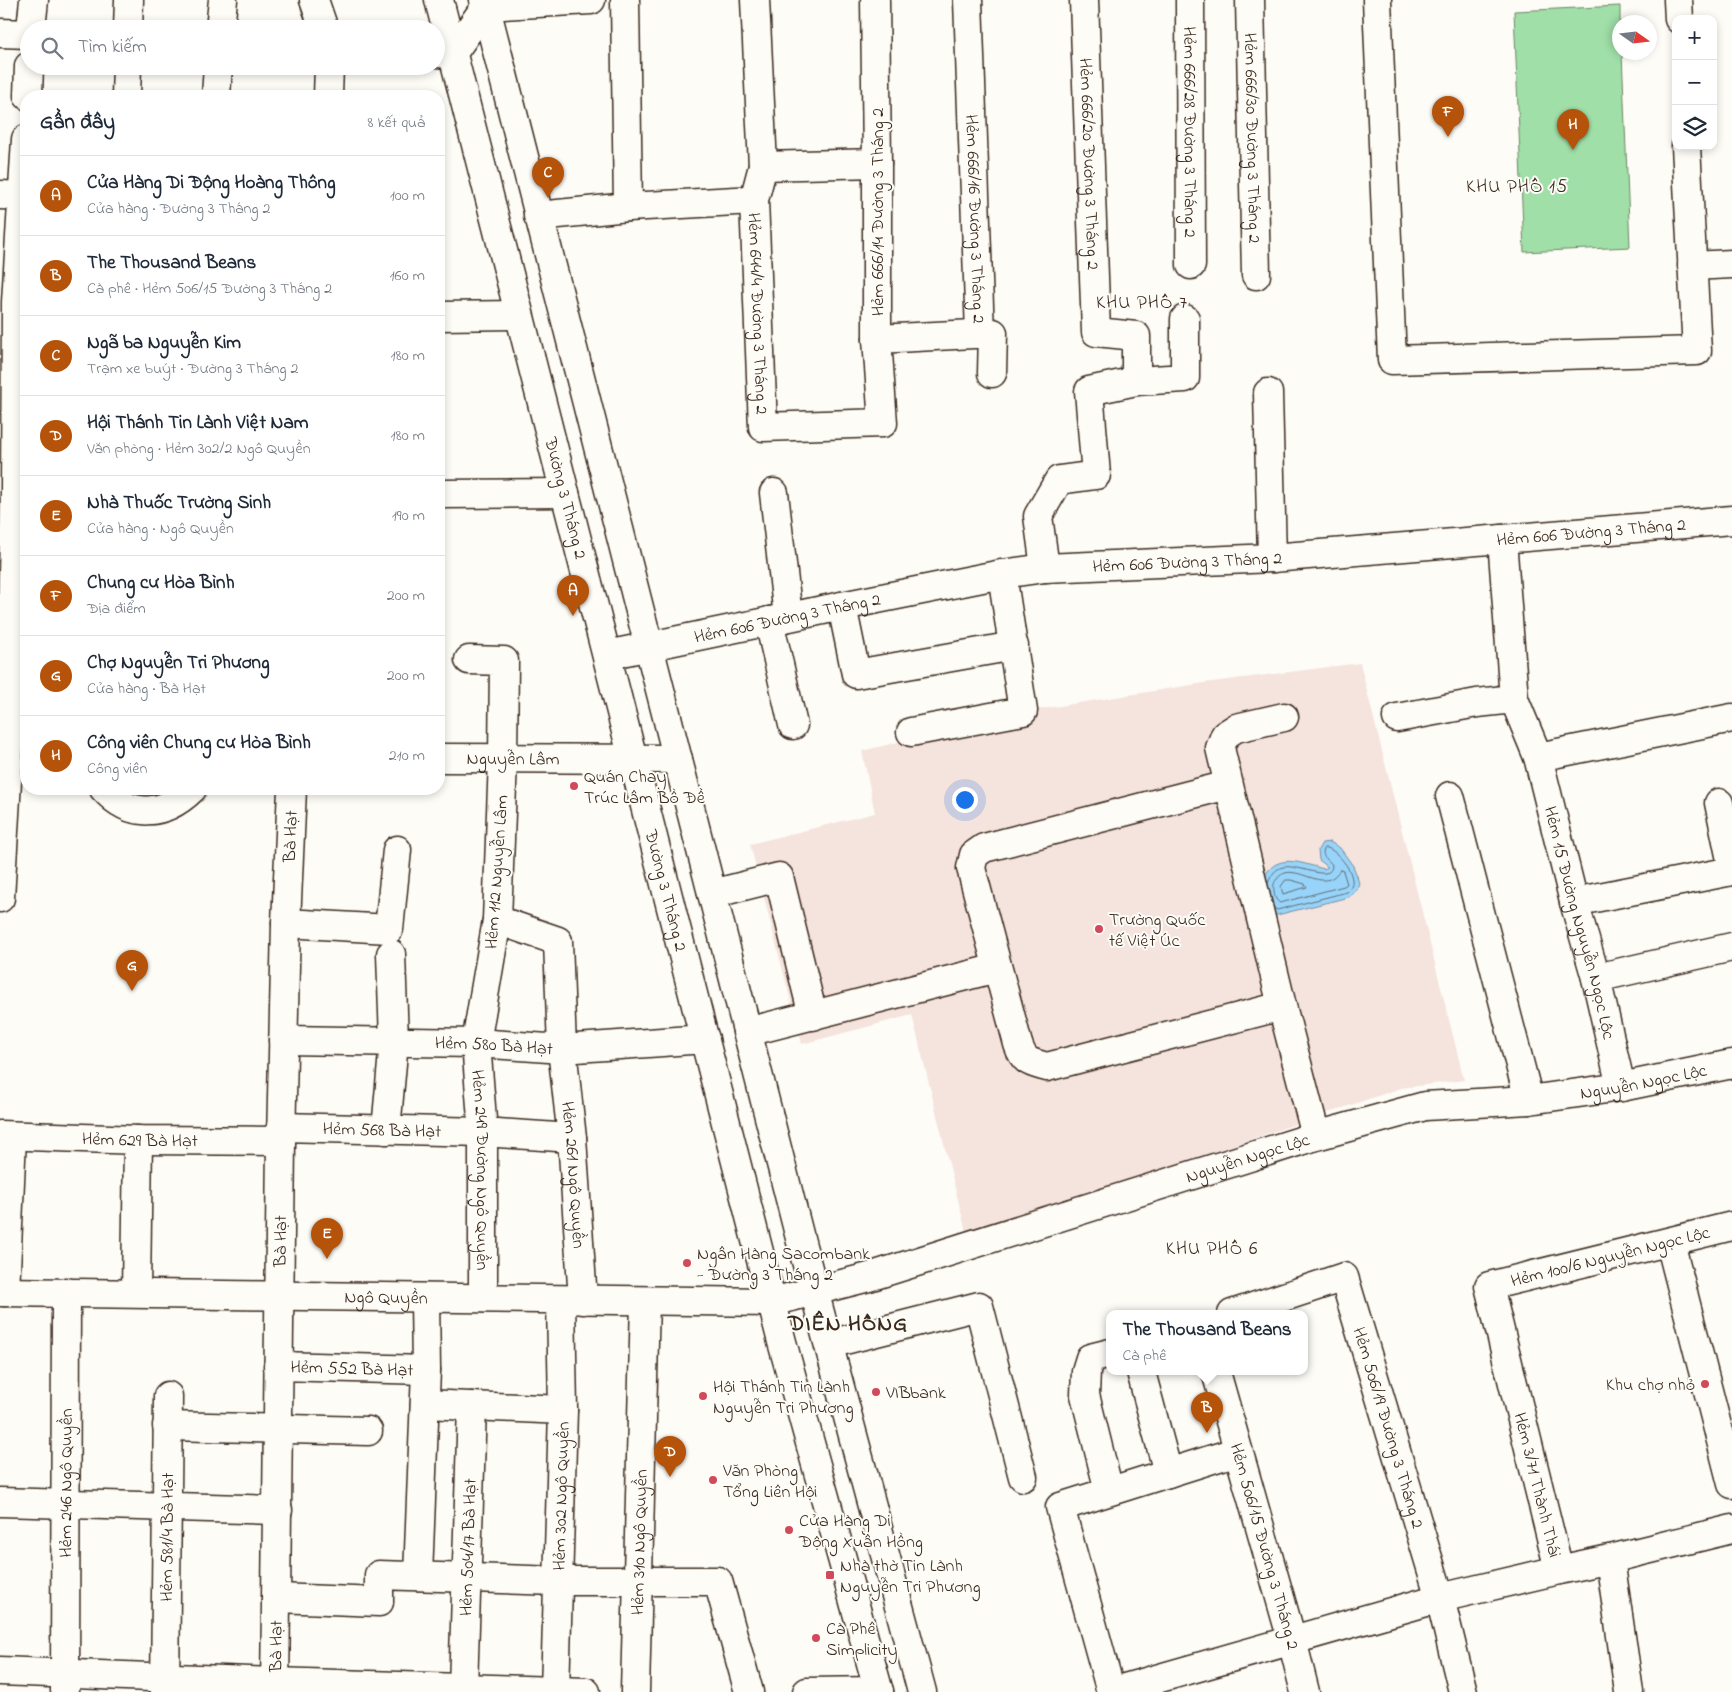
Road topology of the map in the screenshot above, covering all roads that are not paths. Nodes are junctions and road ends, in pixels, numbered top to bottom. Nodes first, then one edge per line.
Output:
1 (34, 0) edge
2 (129, 0) edge
3 (222, 0) edge
4 (314, 0) edge
5 (439, 0) edge
6 (590, 0) edge
7 (625, 0) edge
8 (755, 0) edge
9 (875, 0) edge
10 (968, 0) edge
11 (1084, 0) edge
12 (1190, 0) edge
13 (1250, 0) edge
14 (1377, 0) edge
15 (1678, 0) edge
16 (485, 3) edge
17 (1679, 15) edge
18 (32, 20) edge
19 (128, 20) edge
20 (221, 20) edge
21 (321, 20) edge
22 (441, 20) edge
23 (0, 33) edge
24 (20, 34) edge
25 (445, 53) edge
26 (445, 58) edge
27 (29, 75) edge
28 (127, 75) edge
29 (217, 75) edge
30 (329, 75) edge
31 (28, 90) edge
32 (126, 90) edge
33 (216, 90) edge
34 (328, 90) edge
35 (1686, 150) edge
36 (877, 163) junction
37 (762, 166) junction
38 (20, 177) edge
39 (17, 196) edge
40 (754, 200) junction
41 (628, 207) junction
42 (538, 216) junction
43 (1732, 264) edge
44 (1191, 265) dead end
45 (1692, 266) junction
46 (1256, 275) dead end
47 (14, 302) edge
48 (518, 315) junction
49 (445, 316) edge
50 (1185, 319) dead end
51 (980, 334) junction
52 (878, 339) junction
53 (992, 373) dead end
54 (1136, 381) junction
55 (1268, 393) dead end
56 (883, 423) joint
57 (14, 490) edge
58 (566, 493) junction
59 (774, 493) dead end
60 (445, 494) edge
61 (1732, 520) edge
62 (1502, 539) junction
63 (1272, 558) junction
64 (1045, 568) junction
65 (1002, 574) junction
66 (19, 604) edge
67 (842, 606) junction
68 (779, 619) junction
69 (1014, 646) junction
70 (649, 647) junction
71 (607, 655) junction
72 (469, 660) dead end
73 (1514, 699) junction
74 (1284, 717) dead end
75 (1397, 718) dead end
76 (1732, 718) edge
77 (793, 724) dead end
78 (911, 732) dead end
79 (12, 748) edge
80 (1538, 757) junction
81 (445, 758) edge
82 (503, 759) junction
83 (678, 759) junction
84 (634, 760) junction
85 (1228, 785) junction
86 (109, 795) edge
87 (186, 795) edge
88 (292, 795) edge
89 (1450, 796) dead end
90 (1719, 803) dead end
91 (398, 850) dead end
92 (1732, 865) edge
93 (1732, 871) edge
94 (712, 894) junction
95 (0, 898) edge
96 (1574, 902) junction
97 (497, 920) junction
98 (286, 923) junction
99 (390, 942) junction
100 (1732, 946) edge
101 (998, 968) junction
102 (1596, 978) junction
103 (1282, 1006) junction
104 (813, 1016) junction
105 (747, 1032) junction
106 (705, 1039) junction
107 (284, 1040) junction
108 (394, 1041) junction
109 (476, 1043) junction
110 (562, 1049) junction
111 (1732, 1064) edge
112 (1621, 1087) junction
113 (1529, 1100) junction
114 (386, 1130) junction
115 (483, 1132) junction
116 (281, 1134) junction
117 (6, 1136) edge
118 (1316, 1136) junction
119 (572, 1138) junction
120 (138, 1140) junction
121 (1732, 1226) edge
122 (1670, 1242) junction
123 (1489, 1286) joint
124 (814, 1291) junction
125 (2, 1292) edge
126 (66, 1292) junction
127 (136, 1293) junction
128 (279, 1296) junction
129 (425, 1298) junction
130 (483, 1298) junction
131 (572, 1300) junction
132 (645, 1301) junction
133 (772, 1302) junction
134 (1244, 1310) edge
135 (829, 1344) junction
136 (1100, 1356) edge
137 (278, 1366) junction
138 (426, 1370) junction
139 (1142, 1375) edge
140 (1217, 1375) edge
141 (168, 1396) dead end
142 (425, 1404) junction
143 (472, 1406) junction
144 (563, 1410) junction
145 (167, 1426) junction
146 (278, 1428) junction
147 (368, 1431) dead end
148 (1238, 1451) junction
149 (1168, 1473) junction
150 (1023, 1477) dead end
151 (1732, 1484) edge
152 (1109, 1491) junction
153 (0, 1502) edge
154 (66, 1502) junction
155 (166, 1507) junction
156 (278, 1510) junction
157 (1732, 1529) edge
158 (1610, 1559) junction
159 (1559, 1570) junction
160 (418, 1576) junction
161 (465, 1578) junction
162 (558, 1580) junction
163 (638, 1582) junction
164 (277, 1598) junction
165 (1440, 1598) junction
166 (1292, 1640) junction
167 (0, 1671) edge
168 (65, 1683) edge
169 (165, 1685) edge
170 (275, 1687) edge
171 (470, 1690) edge
172 (555, 1691) edge
173 (586, 1692) edge
174 (635, 1692) edge
175 (749, 1692) edge
176 (807, 1692) edge
177 (879, 1692) edge
178 (922, 1692) edge
179 (1111, 1692) edge
180 (1305, 1692) edge
181 (1463, 1692) edge
182 (1629, 1692) edge

1 - 18 street
2 - 19 street
3 - 20 street
4 - 21 street
5 - 22 street, Đường 3 Tháng 2
6 - 16 street
7 - 41 street
8 - 37 street, Hẻm 644/4 Đường 3 Tháng 2
9 - 36 street, Hẻm 666/14 Đường 3 Tháng 2
10 - 51 street, Hẻm 666/16 Đường 3 Tháng 2
11 - 54 street, Hẻm 666/20 Đường 3 Tháng 2
12 - 44 street, Hẻm 666/28 Đường 3 Tháng 2
13 - 46 street, Hẻm 666/30 Đường 3 Tháng 2
14 - 45 street
15 - 17 street
16 - 25 street
16 - 42 street
23 - 24 street
26 - 48 street, Đường 3 Tháng 2
27 - 31 street
28 - 32 street
29 - 33 street
30 - 34 street
35 - 45 street
36 - 37 street
36 - 52 street, Hẻm 666/14 Đường 3 Tháng 2
37 - 40 street, Hẻm 644/4 Đường 3 Tháng 2
38 - 39 street
39 - 47 street
40 - 41 street
40 - 56 street, Hẻm 644/4 Đường 3 Tháng 2
41 - 42 street
42 - 70 street
43 - 45 street
47 - 57 street
48 - 49 street
48 - 58 street, Đường 3 Tháng 2
50 - 54 street
51 - 52 street, Hẻm 666/16 Đường 3 Tháng 2
51 - 53 street
52 - 56 street, Hẻm 666/14 Đường 3 Tháng 2
54 - 64 street
55 - 63 street
57 - 66 street
58 - 60 street
58 - 71 street, Đường 3 Tháng 2
59 - 68 street
61 - 62 street, Hẻm 606 Đường 3 Tháng 2
62 - 63 street, Hẻm 606 Đường 3 Tháng 2
62 - 73 street, Hẻm 15 Đường Nguyễn Ngọc Lộc
63 - 64 street, Hẻm 606 Đường 3 Tháng 2
64 - 65 street, Hẻm 606 Đường 3 Tháng 2
65 - 67 street, Hẻm 606 Đường 3 Tháng 2
65 - 69 street
66 - 79 street
67 - 68 street, Hẻm 606 Đường 3 Tháng 2
67 - 69 street
68 - 70 street, Hẻm 606 Đường 3 Tháng 2
68 - 77 street
69 - 78 street
70 - 71 street, Hẻm 606 Đường 3 Tháng 2
70 - 83 street
71 - 84 street, Đường 3 Tháng 2
72 - 82 street, Hẻm 112 Nguyễn Lâm
73 - 75 street
73 - 80 street, Hẻm 15 Đường Nguyễn Ngọc Lộc
74 - 85 street
76 - 80 street
79 - 95 street
80 - 96 street, Hẻm 15 Đường Nguyễn Ngọc Lộc
81 - 82 street, Nguyễn Lâm
82 - 84 street, Nguyễn Lâm
82 - 97 street, Hẻm 112 Nguyễn Lâm
83 - 84 street, Nguyễn Lâm
83 - 94 street
84 - 106 street, Đường 3 Tháng 2
85 - 101 street
85 - 103 street
86 - 87 street
88 - 98 street, Bà Hạt
89 - 113 street
90 - 92 street
91 - 99 street
93 - 96 street
94 - 104 street
94 - 105 street
96 - 102 street, Hẻm 15 Đường Nguyễn Ngọc Lộc
97 - 109 street, Hẻm 112 Nguyễn Lâm
97 - 110 street, Hẻm 261 Ngô Quyền
98 - 99 street
98 - 107 street, Bà Hạt
99 - 108 street
100 - 102 street
101 - 103 street
101 - 104 street
102 - 112 street, Hẻm 15 Đường Nguyễn Ngọc Lộc
103 - 118 street
104 - 105 street
105 - 124 street
106 - 110 street, Hẻm 580 Bà Hạt
106 - 133 street, Đường 3 Tháng 2
107 - 108 street, Hẻm 580 Bà Hạt
107 - 116 street, Bà Hạt
108 - 109 street, Hẻm 580 Bà Hạt
108 - 114 street
109 - 110 street, Hẻm 580 Bà Hạt
109 - 115 street, Hẻm 249 Đường Ngô Quyền
110 - 119 street, Hẻm 261 Ngô Quyền
111 - 112 street, Nguyễn Ngọc Lộc
112 - 113 street, Nguyễn Ngọc Lộc
113 - 118 street, Nguyễn Ngọc Lộc
114 - 115 street, Hẻm 568 Bà Hạt
114 - 116 street, Hẻm 568 Bà Hạt
115 - 119 street, Hẻm 568 Bà Hạt
115 - 130 street, Hẻm 249 Đường Ngô Quyền
116 - 120 street, Hẻm 629 Bà Hạt
116 - 128 street, Bà Hạt
117 - 120 street, Hẻm 629 Bà Hạt
117 - 125 street
118 - 124 street, Nguyễn Ngọc Lộc
119 - 131 street, Hẻm 261 Ngô Quyền
120 - 127 street
121 - 122 street, Hẻm 100/6 Nguyễn Ngọc Lộc
122 - 123 street, Hẻm 100/6 Nguyễn Ngọc Lộc
122 - 151 street
123 - 159 street, Hẻm 3/71 Thành Thái
124 - 133 street, Nguyễn Ngọc Lộc
124 - 135 street
125 - 126 street, Ngô Quyền
126 - 127 street, Ngô Quyền
126 - 154 street, Hẻm 246 Ngô Quyền
127 - 128 street, Ngô Quyền
128 - 129 street, Ngô Quyền
128 - 137 street, Bà Hạt
129 - 130 street, Ngô Quyền
129 - 138 street
130 - 131 street, Ngô Quyền
131 - 132 street, Ngô Quyền
131 - 144 street, Hẻm 302 Ngô Quyền
132 - 133 street, Ngô Quyền
132 - 163 street, Hẻm 310 Ngô Quyền
133 - 177 street, Đường 3 Tháng 2
134 - 165 street, Hẻm 506/19 Đường 3 Tháng 2
135 - 150 street
135 - 178 street
136 - 152 street
137 - 138 street, Hẻm 552 Bà Hạt
137 - 146 street, Bà Hạt
138 - 142 street
139 - 149 street
140 - 148 street, Hẻm 506/15 Đường 3 Tháng 2
141 - 145 street, Hẻm 581/4 Bà Hạt
142 - 143 street
142 - 160 street
143 - 144 street
143 - 161 street, Hẻm 504/17 Bà Hạt
144 - 162 street, Hẻm 302 Ngô Quyền
145 - 146 street
145 - 155 street, Hẻm 581/4 Bà Hạt
146 - 147 street
146 - 156 street, Bà Hạt
148 - 149 street
148 - 166 street, Hẻm 506/15 Đường 3 Tháng 2
149 - 152 street
152 - 179 street
153 - 154 street
154 - 155 street
154 - 168 street, Hẻm 246 Ngô Quyền
155 - 156 street
155 - 169 street, Hẻm 581/4 Bà Hạt
156 - 164 street, Bà Hạt
157 - 158 street, Hẻm 3/71 Thành Thái
158 - 159 street, Hẻm 3/71 Thành Thái
158 - 182 street
159 - 165 street
160 - 161 street
160 - 164 street
161 - 162 street
161 - 171 street, Hẻm 504/17 Bà Hạt
162 - 163 street
162 - 172 street, Hẻm 302 Ngô Quyền
163 - 174 street, Hẻm 310 Ngô Quyền
163 - 175 street
164 - 170 street, Bà Hạt
165 - 166 street
165 - 181 street, Hẻm 506/19 Đường 3 Tháng 2
166 - 179 street
166 - 180 street, Hẻm 506/15 Đường 3 Tháng 2
167 - 168 street
168 - 169 street
169 - 170 street
170 - 171 street
171 - 172 street
172 - 173 street
176 - 177 street

